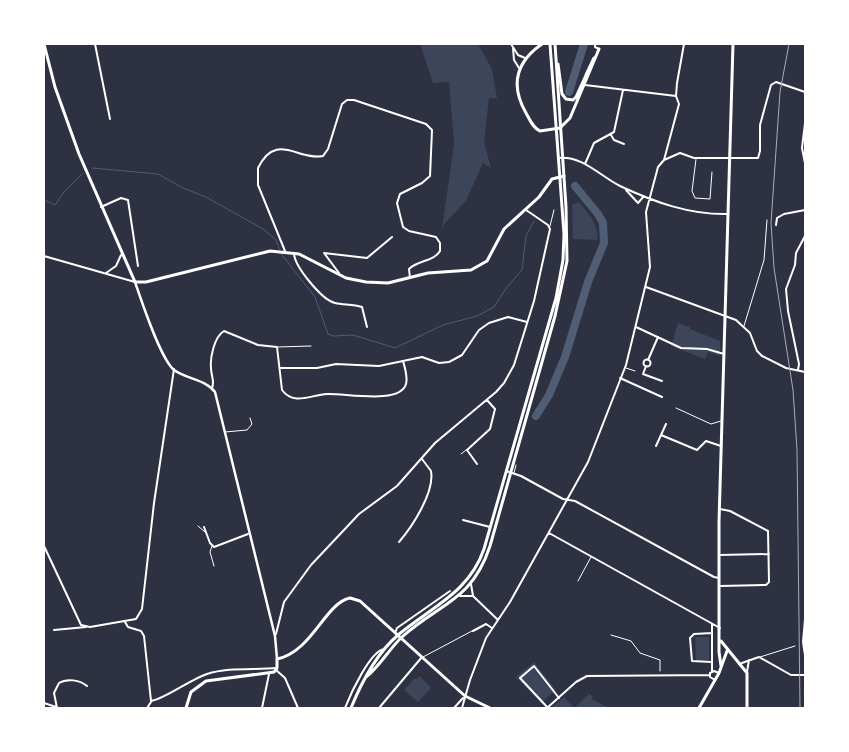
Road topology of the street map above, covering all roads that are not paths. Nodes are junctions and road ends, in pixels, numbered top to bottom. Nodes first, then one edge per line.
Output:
1 (44, 44) edge
2 (95, 44) edge
3 (511, 44) edge
4 (550, 44) edge
5 (595, 44) edge
6 (601, 44) edge
7 (680, 44) edge
8 (733, 44) edge
9 (539, 45) edge
10 (684, 45) edge
11 (556, 46) edge
12 (513, 48) junction
13 (599, 49) junction
14 (525, 58) junction
15 (519, 68) junction
16 (586, 73) junction
17 (585, 85) junction
18 (623, 90) junction
19 (805, 92) edge
20 (676, 96) junction
21 (110, 119) dead end
22 (805, 123) edge
23 (558, 128) junction
24 (611, 135) junction
25 (804, 140) edge
26 (624, 144) dead end
27 (563, 157) junction
28 (558, 158) junction
29 (696, 158) junction
30 (730, 158) junction
31 (664, 160) junction
32 (805, 163) edge
33 (585, 164) junction
34 (712, 172) dead end
35 (562, 176) junction
36 (626, 188) junction
37 (644, 196) junction
38 (649, 199) junction
39 (101, 206) junction
40 (526, 210) junction
41 (554, 210) dead end
42 (805, 210) edge
43 (728, 214) junction
44 (767, 220) dead end
45 (776, 225) dead end
46 (550, 227) junction
47 (805, 236) edge
48 (392, 237) dead end
49 (284, 251) junction
50 (294, 253) junction
51 (122, 255) junction
52 (44, 256) edge
53 (138, 266) dead end
54 (106, 273) junction
55 (338, 275) junction
56 (410, 278) junction
57 (135, 282) junction
58 (646, 287) junction
59 (725, 315) junction
60 (527, 322) junction
61 (744, 326) junction
62 (367, 327) dead end
63 (636, 327) junction
64 (658, 337) junction
65 (311, 346) dead end
66 (277, 347) junction
67 (724, 354) junction
68 (648, 360) junction
69 (403, 361) junction
70 (646, 366) junction
71 (625, 367) junction
72 (280, 368) junction
73 (174, 369) junction
74 (798, 370) junction
75 (634, 371) dead end
76 (805, 372) edge
77 (620, 378) junction
78 (662, 381) dead end
79 (212, 388) junction
80 (662, 397) dead end
81 (487, 400) junction
82 (676, 408) dead end
83 (250, 418) dead end
84 (722, 421) junction
85 (666, 424) dead end
86 (224, 432) junction
87 (661, 435) junction
88 (656, 446) dead end
89 (721, 446) junction
90 (467, 450) junction
91 (462, 454) dead end
92 (422, 459) junction
93 (477, 464) dead end
94 (516, 465) dead end
95 (510, 472) junction
96 (568, 499) junction
97 (719, 509) junction
98 (463, 520) dead end
99 (198, 526) dead end
100 (204, 527) dead end
101 (490, 527) junction
102 (206, 532) junction
103 (549, 533) junction
104 (248, 534) junction
105 (399, 542) dead end
106 (44, 546) edge
107 (212, 546) junction
108 (768, 554) junction
109 (719, 555) junction
110 (591, 557) junction
111 (214, 566) dead end
112 (720, 578) junction
113 (578, 581) dead end
114 (471, 584) junction
115 (720, 586) junction
116 (450, 591) dead end
117 (460, 596) junction
118 (473, 596) junction
119 (805, 619) edge
120 (498, 620) junction
121 (125, 622) junction
122 (712, 624) junction
123 (86, 627) junction
124 (492, 628) junction
125 (720, 628) junction
126 (54, 630) dead end
127 (473, 631) joint
128 (712, 633) junction
129 (611, 634) dead end
130 (275, 636) junction
131 (397, 636) junction
132 (721, 640) junction
133 (804, 644) edge
134 (795, 646) dead end
135 (385, 649) junction
136 (726, 650) junction
137 (719, 652) junction
138 (805, 655) edge
139 (422, 657) junction
140 (759, 657) junction
141 (277, 659) junction
142 (749, 660) junction
143 (712, 662) junction
144 (739, 664) junction
145 (722, 666) junction
146 (274, 671) junction
147 (660, 671) dead end
148 (712, 671) junction
149 (720, 673) junction
150 (747, 673) junction
151 (710, 675) junction
152 (805, 675) edge
153 (365, 678) junction
154 (716, 680) junction
155 (87, 686) dead end
156 (464, 696) junction
157 (559, 698) junction
158 (151, 701) junction
159 (44, 703) edge
160 (58, 708) edge
161 (146, 708) edge
162 (186, 708) edge
163 (262, 708) edge
164 (298, 708) edge
165 (345, 708) edge
166 (350, 708) edge
167 (379, 708) edge
168 (454, 708) edge
169 (462, 708) edge
170 (490, 708) edge
171 (548, 708) edge
172 (700, 708) edge
173 (747, 708) edge

1 - 39 main road
2 - 21 street
3 - 12 street
4 - 23 main road
5 - 13 street
6 - 13 main road
7 - 10 street
8 - 30 main road
9 - 14 main road
10 - 20 street
11 - 16 main road
11 - 23 main road
12 - 14 street
12 - 15 street
13 - 16 main road
13 - 17 main road
14 - 15 main road
15 - 23 main road
16 - 17 main road
17 - 18 street
17 - 23 main road
18 - 20 street
18 - 24 street
19 - 30 street
20 - 31 street
22 - 25 street
23 - 27 main road
23 - 28 main road
24 - 26 street
24 - 33 street
25 - 32 street
27 - 28 street
27 - 33 street
27 - 35 main road
28 - 35 main road
29 - 30 street
29 - 31 street
29 - 34 street
30 - 43 main road
31 - 38 street
33 - 36 street
35 - 40 main road
35 - 95 main road
36 - 37 street
36 - 37 street
37 - 38 street
38 - 43 street
38 - 58 street
39 - 51 main road
39 - 53 street
40 - 46 street
40 - 56 main road
41 - 46 street
42 - 45 street
43 - 59 main road
44 - 61 street
46 - 60 street
47 - 74 street
48 - 55 street
49 - 50 main road
49 - 56 street
49 - 57 main road
50 - 55 main road
50 - 62 street
51 - 54 street
51 - 57 main road
52 - 54 street
54 - 57 street
55 - 56 main road
57 - 73 street
58 - 59 street
58 - 63 street
59 - 61 street
59 - 67 main road
60 - 69 street
60 - 81 street
61 - 74 street
63 - 64 street
63 - 71 street
64 - 67 street
64 - 68 street
65 - 66 street
66 - 72 street
66 - 79 street
67 - 84 main road
68 - 70 street
68 - 70 street
69 - 72 street
69 - 72 street
70 - 78 street
71 - 75 street
71 - 77 street
73 - 79 street
73 - 121 street
74 - 76 street
77 - 80 street
77 - 96 street
79 - 86 street
81 - 90 street
81 - 92 street
82 - 84 street
83 - 86 street
84 - 89 main road
85 - 87 street
86 - 104 street
87 - 88 street
87 - 89 street
89 - 97 main road
90 - 91 street
90 - 93 street
92 - 105 street
92 - 130 street
94 - 95 street
95 - 96 street
95 - 101 main road
95 - 114 main road
96 - 103 street
96 - 112 street
97 - 108 street
97 - 109 main road
98 - 101 street
99 - 102 street
100 - 102 street
101 - 131 main road
102 - 107 street
103 - 110 street
103 - 120 street
104 - 107 street
104 - 130 street
106 - 123 street
107 - 111 street
108 - 109 street
108 - 115 street
109 - 112 main road
110 - 113 street
110 - 122 street
112 - 115 main road
114 - 117 main road
114 - 118 street
115 - 125 main road
116 - 131 street
117 - 118 street
117 - 131 main road
118 - 120 street
119 - 133 street
120 - 124 street
121 - 123 street
121 - 158 street
122 - 125 street
122 - 128 street
123 - 126 street
124 - 127 street
124 - 156 street
125 - 132 main road
127 - 139 street
128 - 143 street
128 - 143 street
129 - 147 street
130 - 141 street
131 - 135 main road
131 - 139 main road
131 - 141 main road
131 - 153 main road
132 - 136 main road
132 - 137 main road
133 - 138 street
134 - 140 street
135 - 153 main road
135 - 165 street
136 - 137 main road
136 - 144 main road
136 - 145 main road
137 - 145 main road
139 - 156 main road
139 - 167 street
140 - 142 street
140 - 152 street
141 - 146 main road
142 - 144 street
142 - 150 street
143 - 148 street
144 - 150 main road
145 - 149 main road
146 - 158 street
146 - 162 main road
146 - 163 street
146 - 164 street
148 - 149 street
148 - 151 street
149 - 154 main road
150 - 173 main road
151 - 154 street
151 - 157 street
153 - 166 main road
154 - 172 main road
155 - 160 street
156 - 168 street
156 - 169 street
156 - 170 main road
157 - 171 street
157 - 171 street
158 - 161 street
159 - 160 street

